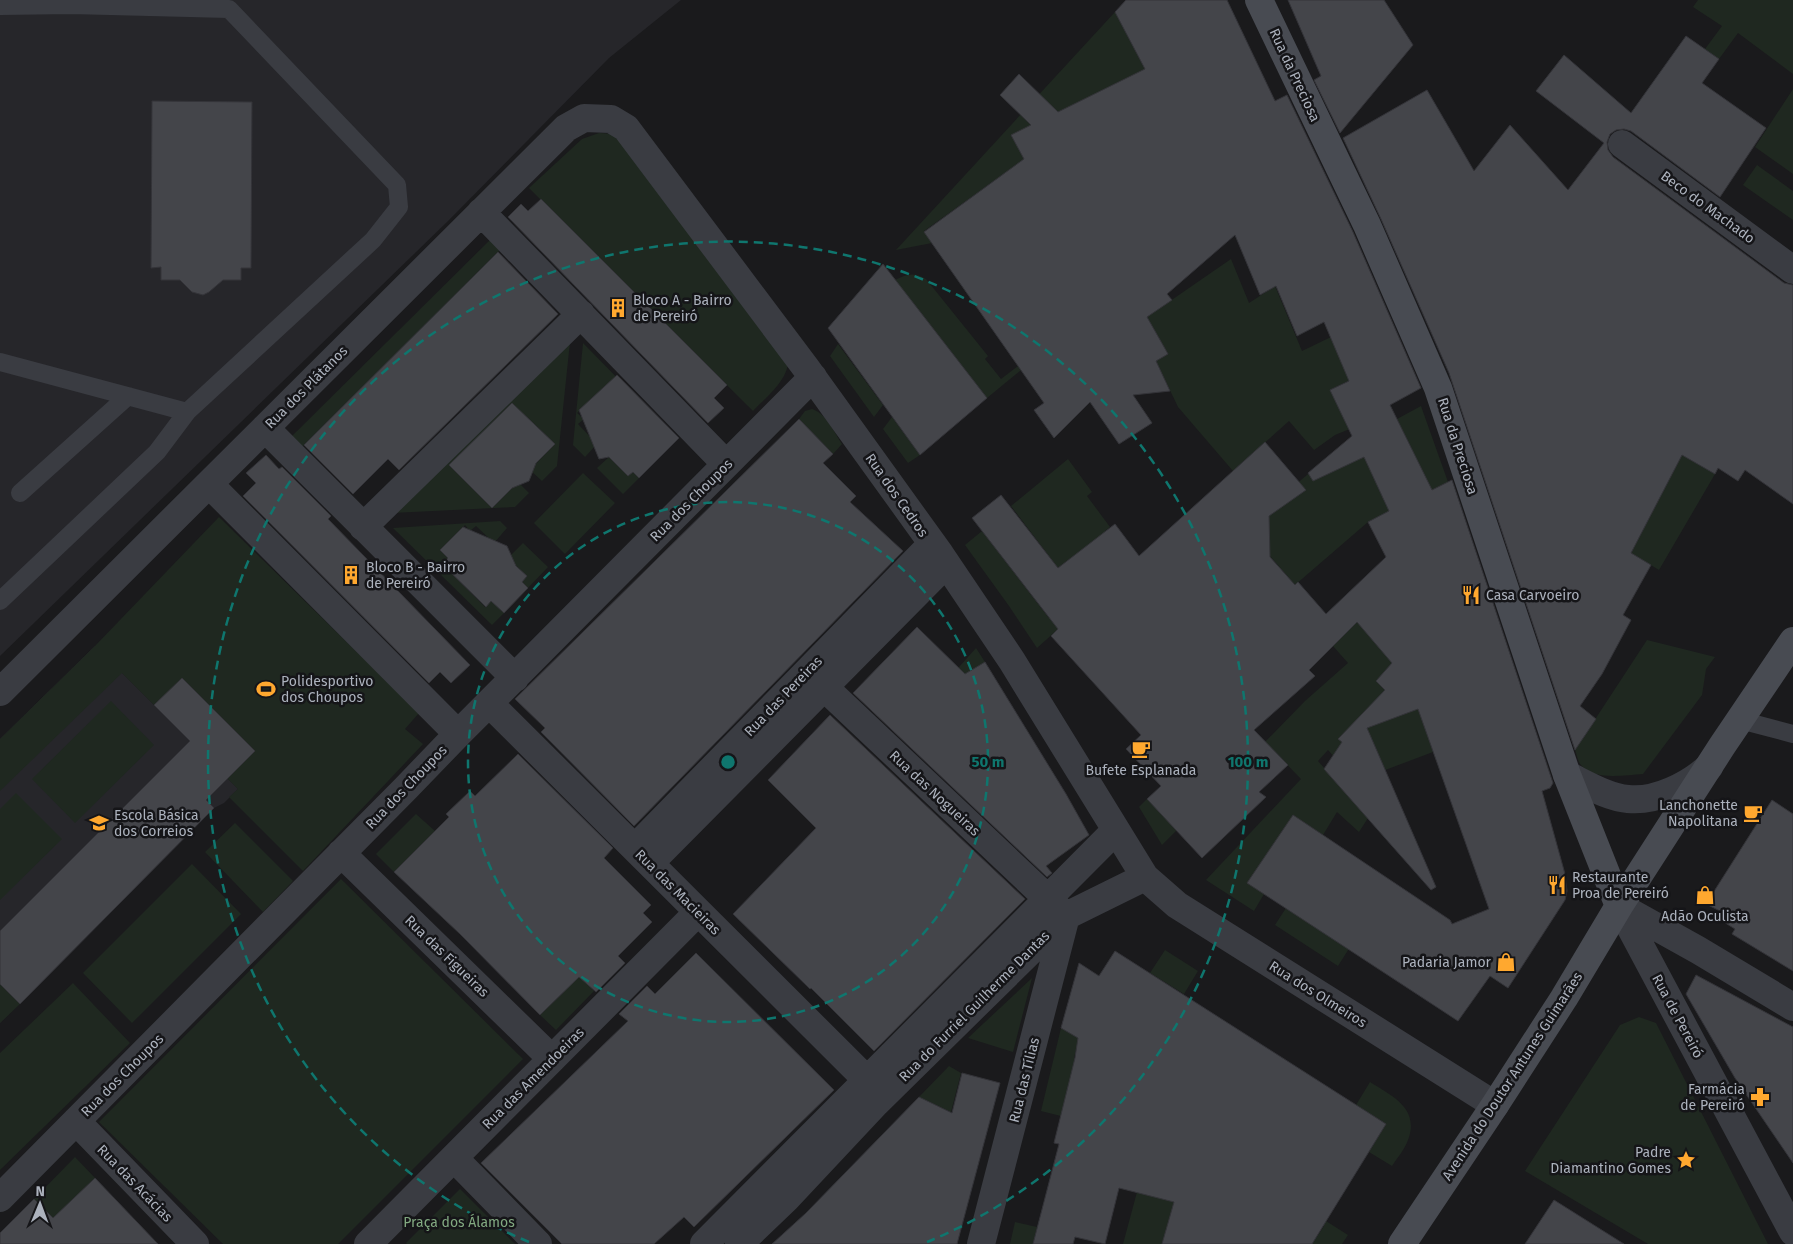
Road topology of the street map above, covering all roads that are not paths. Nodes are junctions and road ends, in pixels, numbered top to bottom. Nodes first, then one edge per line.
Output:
1 (1259, 0) edge
2 (74, 3) edge
3 (0, 6) edge
4 (626, 128) joint
5 (1622, 144) dead end
6 (482, 212) junction
7 (1793, 270) edge
8 (580, 314) junction
9 (0, 362) edge
10 (813, 377) junction
11 (128, 396) junction
12 (187, 412) junction
13 (265, 428) junction
14 (726, 464) junction
15 (209, 484) junction
16 (20, 493) dead end
17 (363, 527) junction
18 (939, 554) junction
19 (0, 601) edge
20 (1793, 641) edge
21 (515, 678) junction
22 (824, 687) junction
23 (0, 692) edge
24 (490, 704) junction
25 (1740, 720) junction
26 (458, 734) junction
27 (1793, 734) edge
28 (1712, 764) junction
29 (1566, 775) junction
30 (1116, 830) junction
31 (341, 853) junction
32 (643, 856) junction
33 (1145, 877) junction
34 (1619, 906) junction
35 (1056, 908) junction
36 (698, 912) junction
37 (1793, 1007) edge
38 (552, 1059) junction
39 (875, 1088) junction
40 (1495, 1105) junction
41 (76, 1122) junction
42 (454, 1158) junction
43 (0, 1198) edge
44 (1793, 1232) edge
45 (376, 1242) edge
46 (195, 1244) edge
47 (538, 1244) edge
48 (704, 1244) edge
49 (739, 1244) edge
50 (981, 1244) edge
51 (1402, 1244) edge

1 - 29 street, Rua da Preciosa
2 - 3 lane
2 - 12 lane
4 - 6 street, Rua dos Plátanos
4 - 10 street, Rua dos Cedros
5 - 7 street, Beco do Machado
6 - 8 street
6 - 13 street, Rua dos Plátanos
8 - 14 street
8 - 17 street
9 - 11 lane
10 - 14 street, Rua dos Choupos
10 - 18 street, Rua dos Cedros
11 - 12 lane
11 - 16 lane
12 - 19 lane
13 - 15 street, Rua dos Plátanos
13 - 17 street
14 - 21 street, Rua dos Choupos
15 - 23 street, Rua dos Plátanos
15 - 26 street
17 - 21 street
18 - 22 street, Rua das Pereiras
18 - 30 street, Rua dos Cedros
18 - 32 street, Rua das Pereiras
20 - 25 street, Avenida do Doutor Antunes Guimarães
21 - 24 street, Rua dos Choupos
22 - 32 street, Rua das Pereiras
22 - 35 street, Rua das Nogueiras
24 - 26 street, Rua dos Choupos
24 - 32 street, Rua das Macieiras
25 - 27 lane
25 - 28 street, Avenida do Doutor Antunes Guimarães
26 - 31 street, Rua dos Choupos
28 - 29 street
28 - 34 street, Avenida do Doutor Antunes Guimarães
29 - 34 street, Rua da Preciosa
30 - 33 street, Rua dos Cedros
30 - 35 street, Rua do Furriel Guilherme Dantas
31 - 38 street, Rua das Figueiras
31 - 41 street, Rua dos Choupos
32 - 36 street, Rua das Macieiras
33 - 35 street, Rua do Furriel Guilherme Dantas
33 - 40 street, Rua dos Olmeiros
34 - 37 street
34 - 40 street, Avenida do Doutor Antunes Guimarães
34 - 44 street, Rua de Pereiró
35 - 39 street, Rua do Furriel Guilherme Dantas
35 - 50 street, Rua das Tílias
36 - 38 street, Rua das Amendoeiras
36 - 39 street, Rua das Macieiras
38 - 42 street, Rua das Amendoeiras
39 - 48 street, Rua do Furriel Guilherme Dantas
39 - 49 street, Rua do Furriel Guilherme Dantas
40 - 51 street, Avenida do Doutor Antunes Guimarães
41 - 43 street, Rua dos Choupos
41 - 46 street, Rua das Acácias
42 - 45 street, Rua das Amendoeiras
42 - 47 street

